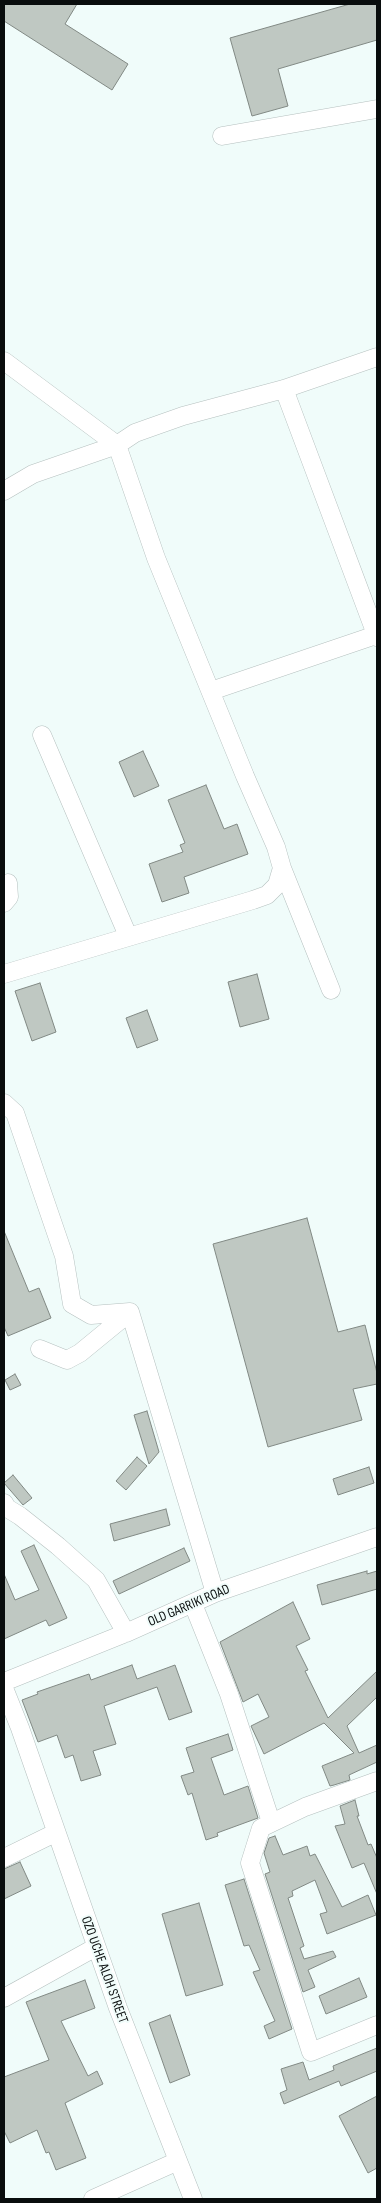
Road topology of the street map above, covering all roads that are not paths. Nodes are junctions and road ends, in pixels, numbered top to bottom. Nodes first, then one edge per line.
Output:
1 (377, 109) edge
2 (222, 136) dead end
3 (377, 357) edge
4 (4, 361) edge
5 (284, 389) junction
6 (117, 445) junction
7 (4, 491) edge
8 (377, 636) edge
9 (211, 691) junction
10 (42, 735) dead end
11 (282, 868) junction
12 (8, 883) dead end
13 (4, 904) edge
14 (128, 936) junction
15 (4, 974) edge
16 (331, 990) dead end
17 (4, 1103) edge
18 (130, 1312) junction
19 (40, 1349) dead end
20 (5, 1507) edge
21 (377, 1536) edge
22 (214, 1593) junction
23 (193, 1604) junction
24 (126, 1633) junction
25 (4, 1682) edge
26 (4, 1688) edge
27 (377, 1781) edge
28 (271, 1822) junction
29 (55, 1833) junction
30 (4, 1858) edge
31 (96, 1947) junction
32 (4, 1998) edge
33 (377, 2025) edge
34 (178, 2161) junction
35 (93, 2199) edge
36 (193, 2199) edge

1 - 2 street
3 - 5 street
4 - 6 street
5 - 6 street
5 - 8 street
6 - 7 street
6 - 9 street
8 - 9 street
9 - 11 street
10 - 14 street
11 - 14 street
11 - 16 street
12 - 13 street
14 - 15 street
17 - 18 street
18 - 19 street
18 - 22 street
20 - 24 street
21 - 22 street, OLD GARRIKI ROAD
22 - 23 street, OLD GARRIKI ROAD
23 - 24 street, OLD GARRIKI ROAD
23 - 28 street
24 - 25 street, OLD GARRIKI ROAD
26 - 29 street, OZO UCHE ALOH STREET
27 - 28 street
28 - 33 street
29 - 30 street
29 - 31 street, OZO UCHE ALOH STREET
31 - 32 street
31 - 34 street, OZO UCHE ALOH STREET
34 - 35 street
34 - 36 street, OZO UCHE ALOH STREET

